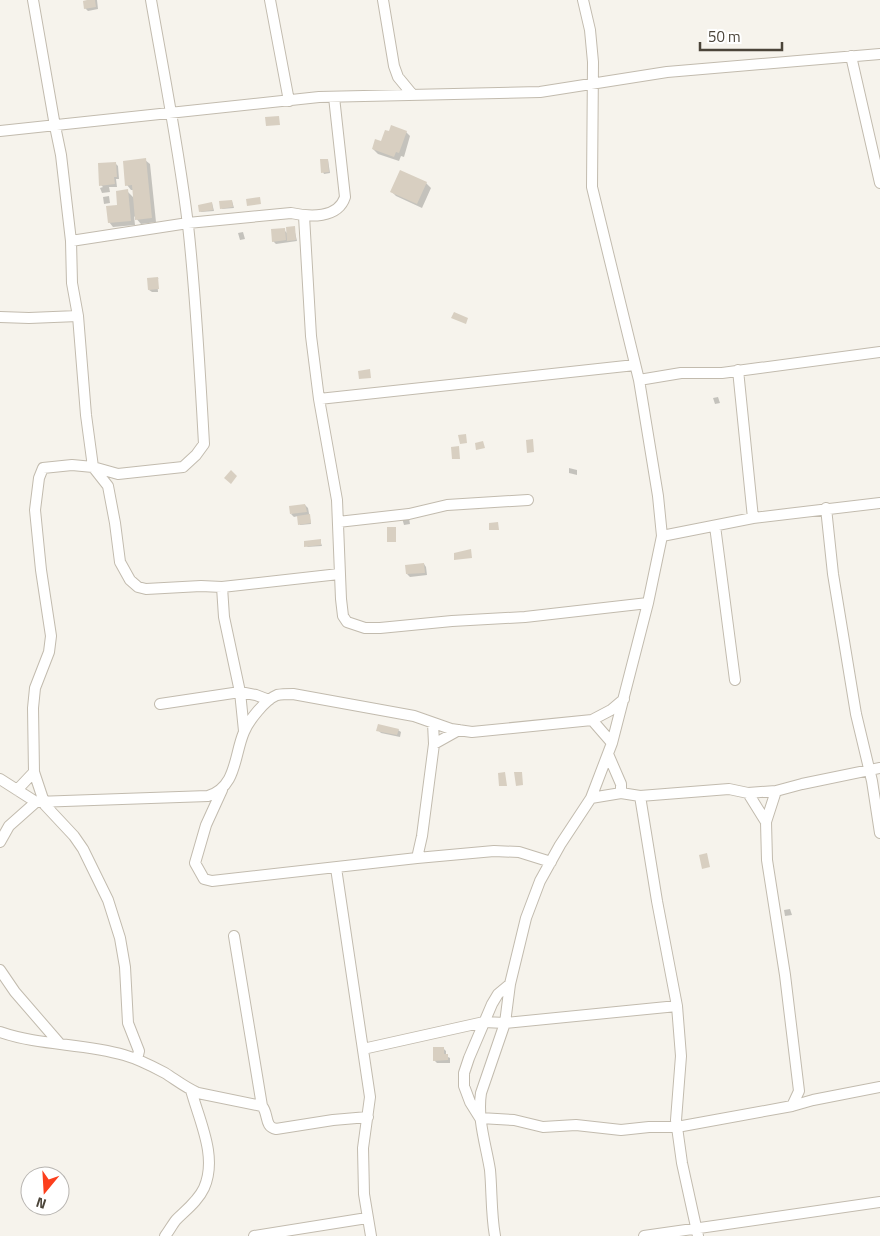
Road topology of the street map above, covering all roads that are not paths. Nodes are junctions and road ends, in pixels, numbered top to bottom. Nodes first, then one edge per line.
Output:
1 (33, 0) edge
2 (151, 0) edge
3 (270, 0) edge
4 (383, 0) edge
5 (583, 0) edge
6 (880, 54) edge
7 (851, 56) junction
8 (398, 78) junction
9 (594, 84) junction
10 (389, 94) junction
11 (412, 94) junction
12 (334, 96) junction
13 (289, 101) junction
14 (171, 114) junction
15 (55, 126) junction
16 (0, 131) edge
17 (880, 183) edge
18 (304, 216) junction
19 (188, 224) junction
20 (71, 241) junction
21 (78, 316) junction
22 (0, 317) edge
23 (880, 352) edge
24 (635, 364) junction
25 (738, 370) junction
26 (639, 380) junction
27 (319, 399) junction
28 (94, 467) junction
29 (528, 500) dead end
30 (880, 502) edge
31 (826, 508) junction
32 (753, 518) junction
33 (338, 522) junction
34 (715, 526) junction
35 (662, 536) junction
36 (340, 574) junction
37 (222, 587) junction
38 (648, 603) junction
39 (735, 680) dead end
40 (240, 692) junction
41 (624, 699) junction
42 (269, 700) junction
43 (160, 704) dead end
44 (592, 720) junction
45 (433, 723) junction
46 (459, 730) junction
47 (244, 731) junction
48 (612, 743) junction
49 (434, 744) junction
50 (608, 754) junction
51 (880, 768) edge
52 (868, 769) junction
53 (34, 772) junction
54 (0, 779) edge
55 (223, 789) junction
56 (17, 790) junction
57 (776, 791) junction
58 (621, 792) junction
59 (748, 793) junction
60 (640, 796) junction
61 (591, 798) junction
62 (40, 802) junction
63 (766, 822) junction
64 (880, 833) edge
65 (0, 842) edge
66 (416, 858) junction
67 (551, 862) junction
68 (336, 868) junction
69 (234, 936) dead end
70 (0, 970) edge
71 (510, 984) junction
72 (677, 1006) junction
73 (484, 1022) junction
74 (505, 1023) junction
75 (0, 1032) edge
76 (60, 1044) junction
77 (363, 1049) junction
78 (137, 1059) junction
79 (880, 1087) edge
80 (191, 1090) junction
81 (799, 1091) junction
82 (813, 1100) junction
83 (262, 1106) junction
84 (792, 1106) junction
85 (368, 1117) junction
86 (480, 1118) junction
87 (677, 1127) junction
88 (880, 1202) edge
89 (367, 1218) junction
90 (697, 1233) edge
91 (165, 1236) edge
92 (256, 1236) edge
93 (370, 1236) edge
94 (495, 1236) edge
95 (644, 1236) edge

1 - 15 street
2 - 14 street
3 - 13 street
4 - 8 street
5 - 9 street
6 - 7 street
7 - 9 street
7 - 17 street
8 - 10 street
8 - 11 street
9 - 11 street
9 - 24 street
10 - 11 street
10 - 12 street
12 - 13 street
12 - 18 street
13 - 14 street
14 - 15 street
14 - 19 street
15 - 16 street
15 - 20 street
18 - 19 street
18 - 27 street
19 - 20 street
19 - 28 street
20 - 21 street
21 - 22 street
21 - 28 street
23 - 25 street
24 - 26 street
24 - 27 street
25 - 26 street
25 - 32 street
26 - 35 street
27 - 33 street
28 - 37 street
28 - 53 street
29 - 33 street
30 - 31 street
31 - 32 street
31 - 52 street
32 - 34 street
33 - 36 street
34 - 35 street
34 - 39 street
35 - 38 street
36 - 37 street
36 - 38 street
37 - 40 street
38 - 41 street
40 - 42 street
40 - 43 street
40 - 47 street
41 - 44 street
41 - 48 street
42 - 45 street
42 - 47 street
44 - 46 street
44 - 48 street
45 - 46 street
45 - 49 street
46 - 49 street
47 - 55 street
48 - 50 street
49 - 66 street
50 - 58 street
50 - 61 street
51 - 52 street
52 - 57 street
52 - 64 street
53 - 56 street
53 - 62 street
54 - 56 street
55 - 62 street
55 - 68 street
56 - 62 street
57 - 59 street
57 - 63 street
58 - 60 street
58 - 61 street
59 - 60 street
59 - 63 street
60 - 72 street
61 - 67 street
62 - 65 street
62 - 78 street
63 - 81 street
66 - 67 street
66 - 68 street
67 - 71 street
68 - 77 street
69 - 83 street
70 - 76 street
71 - 73 street
71 - 74 street
72 - 74 street
72 - 87 street
73 - 74 street
73 - 77 street
73 - 86 street
74 - 86 street
75 - 76 street
76 - 78 street
77 - 85 street
78 - 80 street
79 - 82 street
80 - 83 street
80 - 91 street
81 - 82 street
81 - 84 street
82 - 84 street
83 - 85 street
84 - 87 street
85 - 89 street
86 - 87 street
86 - 94 street
87 - 90 street
88 - 90 street
89 - 92 street
89 - 93 street
90 - 95 street

